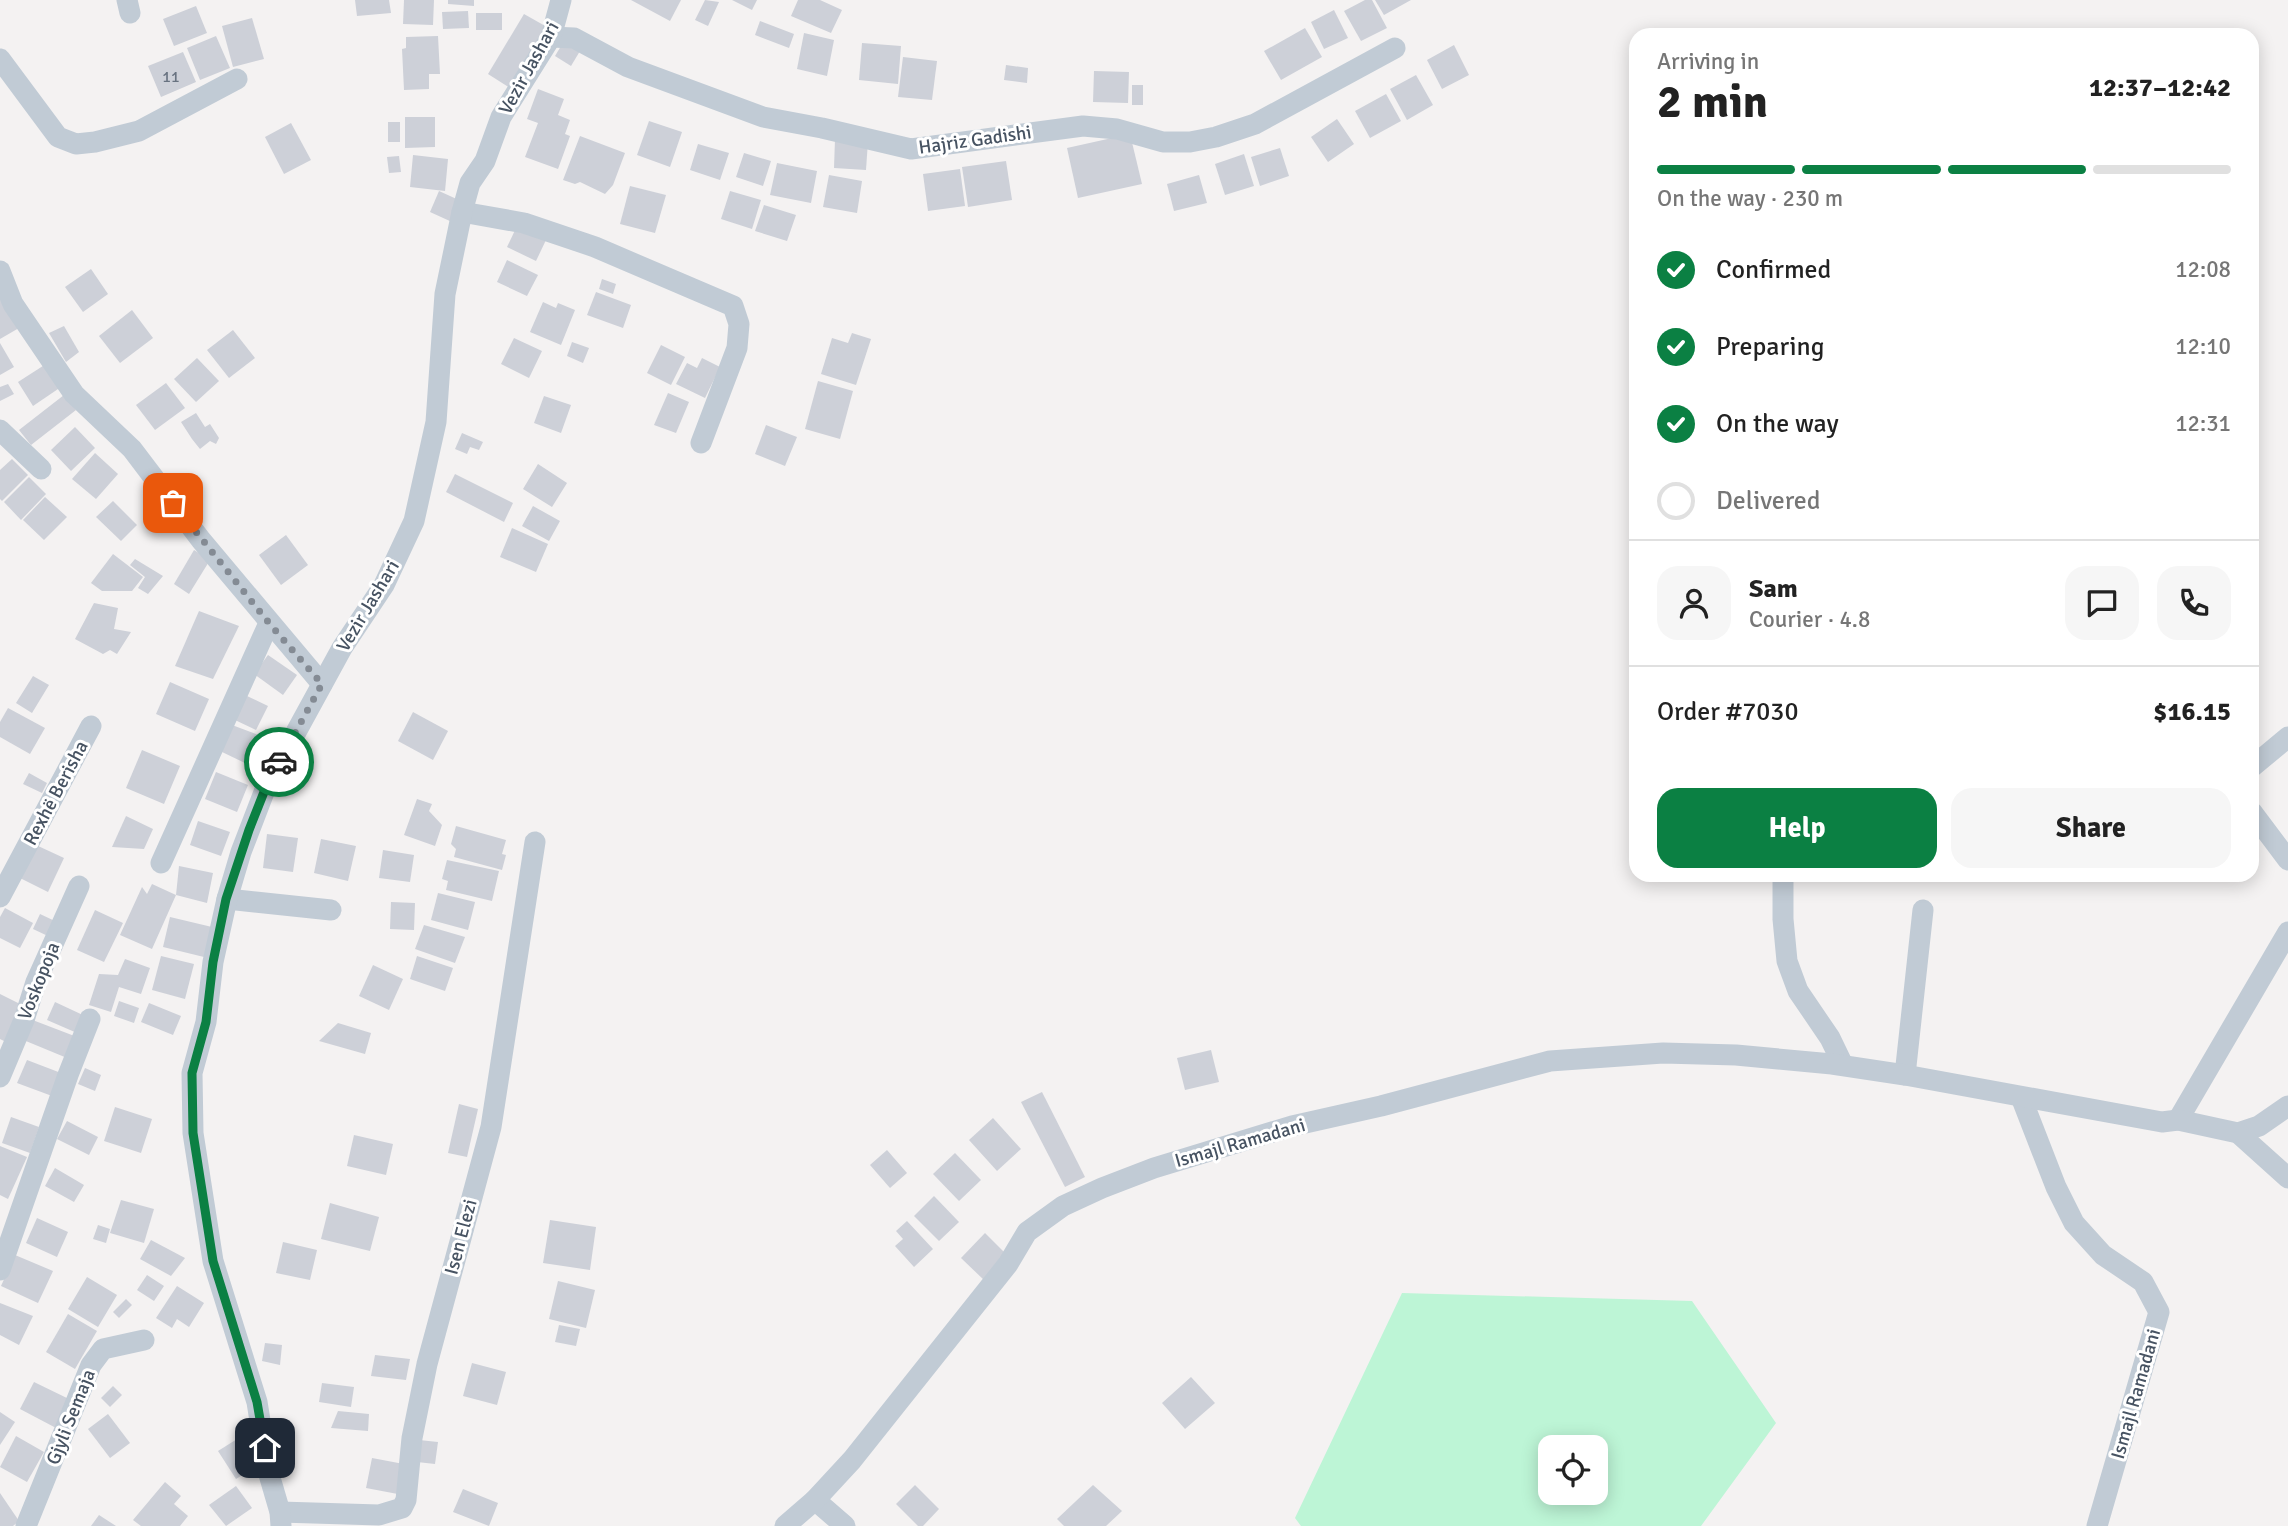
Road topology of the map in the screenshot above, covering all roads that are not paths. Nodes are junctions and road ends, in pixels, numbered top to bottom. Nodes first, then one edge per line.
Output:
1 (561, 0) edge
2 (551, 37) junction
3 (1395, 48) dead end
4 (0, 59) edge
5 (237, 79) dead end
6 (462, 212) junction
7 (0, 271) edge
8 (0, 430) edge
9 (701, 443) dead end
10 (41, 469) dead end
11 (269, 623) junction
12 (322, 684) junction
13 (91, 726) dead end
14 (2288, 737) edge
15 (2259, 761) edge
16 (2259, 821) edge
17 (535, 842) dead end
18 (2288, 860) edge
19 (161, 863) dead end
20 (1783, 882) edge
21 (79, 886) dead end
22 (0, 897) edge
23 (226, 899) junction
24 (331, 910) dead end
25 (1923, 910) dead end
26 (2288, 932) edge
27 (90, 1019) dead end
28 (1843, 1065) junction
29 (1905, 1074) junction
30 (0, 1077) edge
31 (2021, 1097) junction
32 (2288, 1106) edge
33 (2178, 1120) junction
34 (2238, 1133) junction
35 (2288, 1178) edge
36 (0, 1270) edge
37 (144, 1340) dead end
38 (815, 1500) junction
39 (280, 1519) edge
40 (26, 1526) edge
41 (785, 1526) edge
42 (845, 1526) edge
43 (2097, 1526) edge

1 - 2 street, Vezir Jashari
2 - 3 street, Hajriz Gadishi
2 - 6 street, Vezir Jashari
4 - 5 street
6 - 9 street
6 - 12 street, Vezir Jashari
7 - 11 street
8 - 10 street
11 - 12 street
11 - 19 street
12 - 23 street, Vezir Jashari
13 - 22 street, Rexhë Berisha
14 - 15 street
16 - 18 street
17 - 39 street, Isen Elezi
20 - 28 street
21 - 30 street, Voskopoja
23 - 24 street
23 - 39 street, Vezir Jashari
25 - 29 street
26 - 33 street
27 - 36 street
28 - 29 street, Ismajl Ramadani
28 - 38 street, Ismajl Ramadani
29 - 31 street, Ismajl Ramadani
31 - 33 street, Ismajl Ramadani
31 - 43 street, Ismajl Ramadani
32 - 34 street
33 - 34 street, Ismajl Ramadani
34 - 35 street, Ismajl Ramadani
37 - 40 street, Gjyli Semaja
38 - 41 street, Ismajl Ramadani
38 - 42 street

